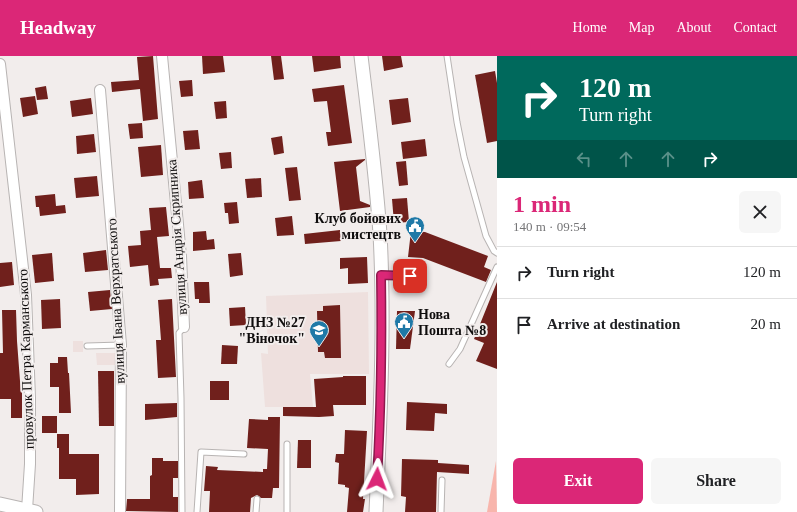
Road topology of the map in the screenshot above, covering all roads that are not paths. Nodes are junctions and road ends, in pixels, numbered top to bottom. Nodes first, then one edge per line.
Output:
1 (162, 56) edge
2 (361, 56) edge
3 (447, 56) edge
4 (0, 64) edge
5 (100, 90) dead end
6 (497, 253) edge
7 (497, 267) edge
8 (381, 275) junction
9 (422, 276) dead end
10 (184, 327) joint
11 (87, 346) dead end
12 (121, 346) junction
13 (449, 364) dead end
14 (286, 444) dead end
15 (244, 454) dead end
16 (442, 480) dead end
17 (257, 500) dead end
18 (0, 504) edge
19 (26, 511) edge
20 (120, 512) edge
21 (182, 512) edge
22 (197, 512) edge
23 (256, 512) edge
24 (287, 512) edge
25 (376, 512) edge
26 (441, 512) edge

1 - 10 street, вулиця Андрія Скрипника
2 - 8 street
3 - 6 lane
4 - 19 street, провулок Петра Карманського
5 - 12 street, вулиця Івана Верхратського
7 - 13 lane
8 - 9 lane
8 - 25 street
10 - 21 lane, вулиця Андрія Скрипника
11 - 12 lane
12 - 20 street, вулиця Івана Верхратського
14 - 24 lane
15 - 22 lane
16 - 26 lane
17 - 23 lane
18 - 19 street

